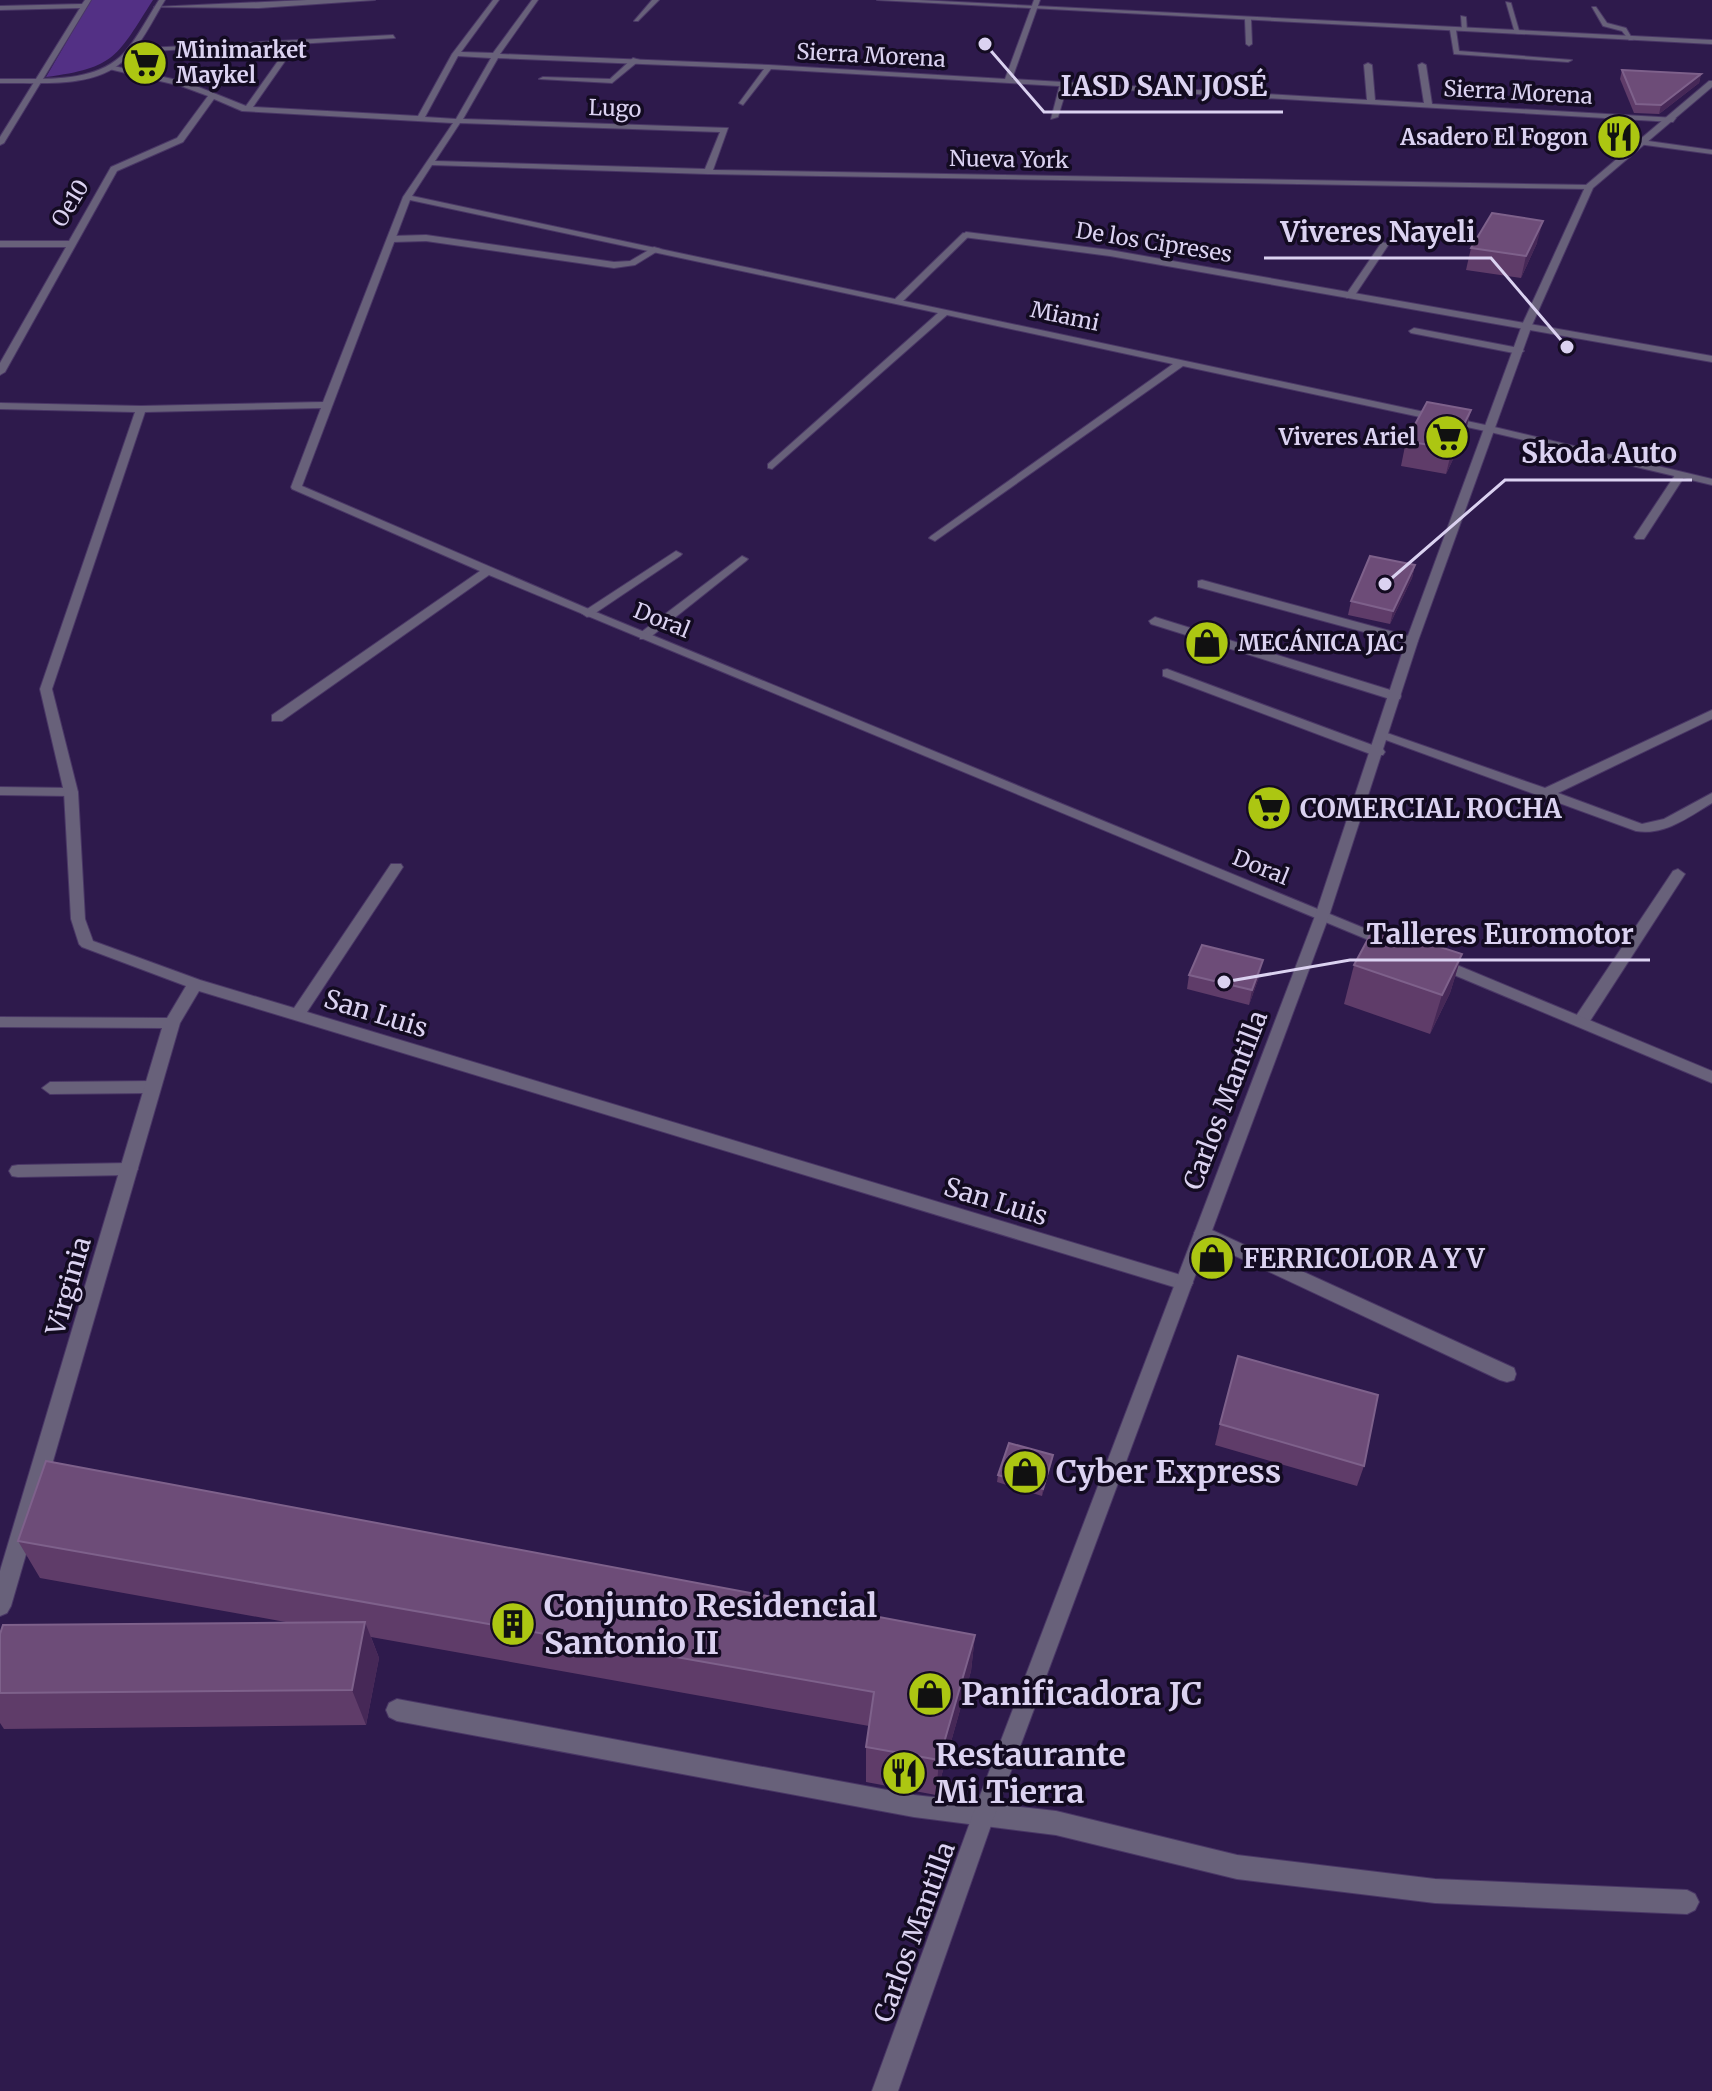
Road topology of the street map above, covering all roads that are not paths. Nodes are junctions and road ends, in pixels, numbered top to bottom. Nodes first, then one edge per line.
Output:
1 (372, 0) edge
2 (496, 0) edge
3 (535, 0) edge
4 (656, 0) edge
5 (880, 0) edge
6 (330, 1) edge
7 (86, 3) edge
8 (160, 3) edge
9 (1508, 3) dead end
10 (1035, 4) edge
11 (0, 8) edge
12 (1594, 8) dead end
13 (1463, 17) dead end
14 (1248, 19) junction
15 (636, 20) dead end
16 (1453, 30) junction
17 (1465, 30) junction
18 (1518, 33) junction
19 (393, 37) dead end
20 (1631, 39) junction
21 (1712, 42) edge
22 (294, 43) junction
23 (1249, 44) dead end
24 (130, 50) junction
25 (499, 53) junction
26 (456, 54) junction
27 (636, 60) junction
28 (1568, 60) dead end
29 (1368, 65) dead end
30 (1422, 65) dead end
31 (112, 67) junction
32 (769, 67) junction
33 (42, 79) junction
34 (543, 79) dead end
35 (0, 81) edge
36 (1008, 81) junction
37 (1712, 83) edge
38 (1064, 84) junction
39 (214, 94) junction
40 (1371, 102) junction
41 (743, 103) dead end
42 (1428, 105) junction
43 (203, 109) junction
44 (248, 109) junction
45 (421, 117) junction
46 (1054, 117) dead end
47 (1673, 120) junction
48 (458, 121) junction
49 (1641, 142) junction
50 (0, 143) edge
51 (1712, 152) edge
52 (430, 163) junction
53 (708, 172) junction
54 (1589, 187) junction
55 (407, 197) junction
56 (392, 239) junction
57 (0, 244) edge
58 (69, 244) junction
59 (1385, 244) dead end
60 (657, 249) junction
61 (1350, 296) junction
62 (898, 301) junction
63 (946, 311) junction
64 (1527, 325) junction
65 (1414, 331) dead end
66 (1519, 351) junction
67 (1712, 359) edge
68 (1182, 362) junction
69 (0, 372) edge
70 (329, 405) junction
71 (0, 406) edge
72 (141, 409) junction
73 (1490, 429) junction
74 (772, 466) dead end
75 (1681, 474) junction
76 (1712, 482) edge
77 (1640, 537) dead end
78 (935, 538) dead end
79 (676, 554) dead end
80 (742, 559) dead end
81 (489, 570) junction
82 (1202, 584) dead end
83 (587, 613) junction
84 (1155, 621) dead end
85 (644, 636) junction
86 (1412, 641) junction
87 (1167, 673) dead end
88 (1395, 696) junction
89 (1712, 714) edge
90 (277, 718) dead end
91 (1380, 744) junction
92 (0, 791) edge
93 (71, 792) junction
94 (1546, 793) junction
95 (1712, 797) edge
96 (396, 867) dead end
97 (1678, 874) dead end
98 (1322, 916) junction
99 (195, 984) junction
100 (298, 1014) junction
101 (1582, 1020) junction
102 (0, 1022) edge
103 (172, 1023) junction
104 (1709, 1071) edge
105 (153, 1087) junction
106 (50, 1088) dead end
107 (129, 1169) junction
108 (18, 1171) dead end
109 (1203, 1233) junction
110 (1184, 1283) junction
111 (1507, 1374) dead end
112 (0, 1606) edge
113 (397, 1710) dead end
114 (984, 1814) junction
115 (1687, 1902) dead end
116 (885, 2091) edge

1 - 6 street
2 - 26 street
3 - 25 street, Doral
4 - 15 street
5 - 10 street
6 - 8 street
7 - 11 street
7 - 33 street
8 - 24 street
9 - 18 street
10 - 14 street
10 - 36 street
12 - 20 street
13 - 17 street
14 - 16 street
14 - 23 street
16 - 17 street
16 - 28 street
17 - 18 street
18 - 20 street
19 - 22 street
20 - 21 street
22 - 24 street
22 - 44 street
24 - 31 street
25 - 26 street, Sierra Morena
25 - 27 street, Sierra Morena
25 - 48 street, Doral
26 - 45 street
27 - 32 street, Sierra Morena
27 - 34 street
29 - 40 street
30 - 42 street
31 - 33 street
31 - 39 street
32 - 36 street, Sierra Morena
32 - 41 street
33 - 35 street
33 - 50 street
36 - 38 street, Sierra Morena
37 - 47 street, Carlos Mantilla
38 - 40 street, Sierra Morena
38 - 46 street
39 - 43 street, Oe10
39 - 44 street
40 - 42 street, Sierra Morena
42 - 47 street, Sierra Morena
43 - 44 street
43 - 58 street, Oe10
44 - 45 street
45 - 48 street
47 - 49 street, Carlos Mantilla
48 - 52 street, Doral
48 - 53 street, Lugo
49 - 51 street
49 - 54 street, Carlos Mantilla
52 - 53 street, Nueva York
52 - 55 street, Doral
53 - 54 street, Nueva York
54 - 64 street, Carlos Mantilla
55 - 56 street, Doral
55 - 60 street, Miami
56 - 60 street
56 - 70 street, Doral
57 - 58 street
58 - 69 street, Oe10
59 - 61 street
60 - 62 street, Miami
61 - 62 street, De los Cipreses
61 - 64 street, De los Cipreses
62 - 63 street, Miami
63 - 68 street, Miami
63 - 74 street
64 - 66 street, Carlos Mantilla
64 - 67 street, De los Cipreses
65 - 66 street
66 - 73 street, Carlos Mantilla
68 - 73 street, Miami
68 - 78 street
70 - 72 street
70 - 81 street, Doral
71 - 72 street
72 - 93 street, San Luis
73 - 75 street, Miami
73 - 86 street, Carlos Mantilla
75 - 76 street, Miami
75 - 77 street
79 - 83 street
80 - 85 street
81 - 83 street, Doral
81 - 90 street
82 - 86 street
83 - 85 street, Doral
84 - 88 street
85 - 98 street, Doral
86 - 88 street, Carlos Mantilla
87 - 91 street
88 - 91 street, Carlos Mantilla
89 - 94 street
91 - 94 street
91 - 98 street, Carlos Mantilla
92 - 93 street
93 - 99 street, San Luis
94 - 95 street
96 - 100 street
97 - 101 street
98 - 101 street, Doral
98 - 109 street, Carlos Mantilla
99 - 100 street, San Luis
99 - 103 street, Virginia
100 - 110 street, San Luis
101 - 104 street, Doral
102 - 103 street
103 - 105 street, Virginia
105 - 106 street
105 - 107 street, Virginia
107 - 108 street
107 - 112 street, Virginia
109 - 110 street, Carlos Mantilla
109 - 111 street
110 - 114 street, Carlos Mantilla
113 - 114 street
114 - 115 street
114 - 116 street, Carlos Mantilla

